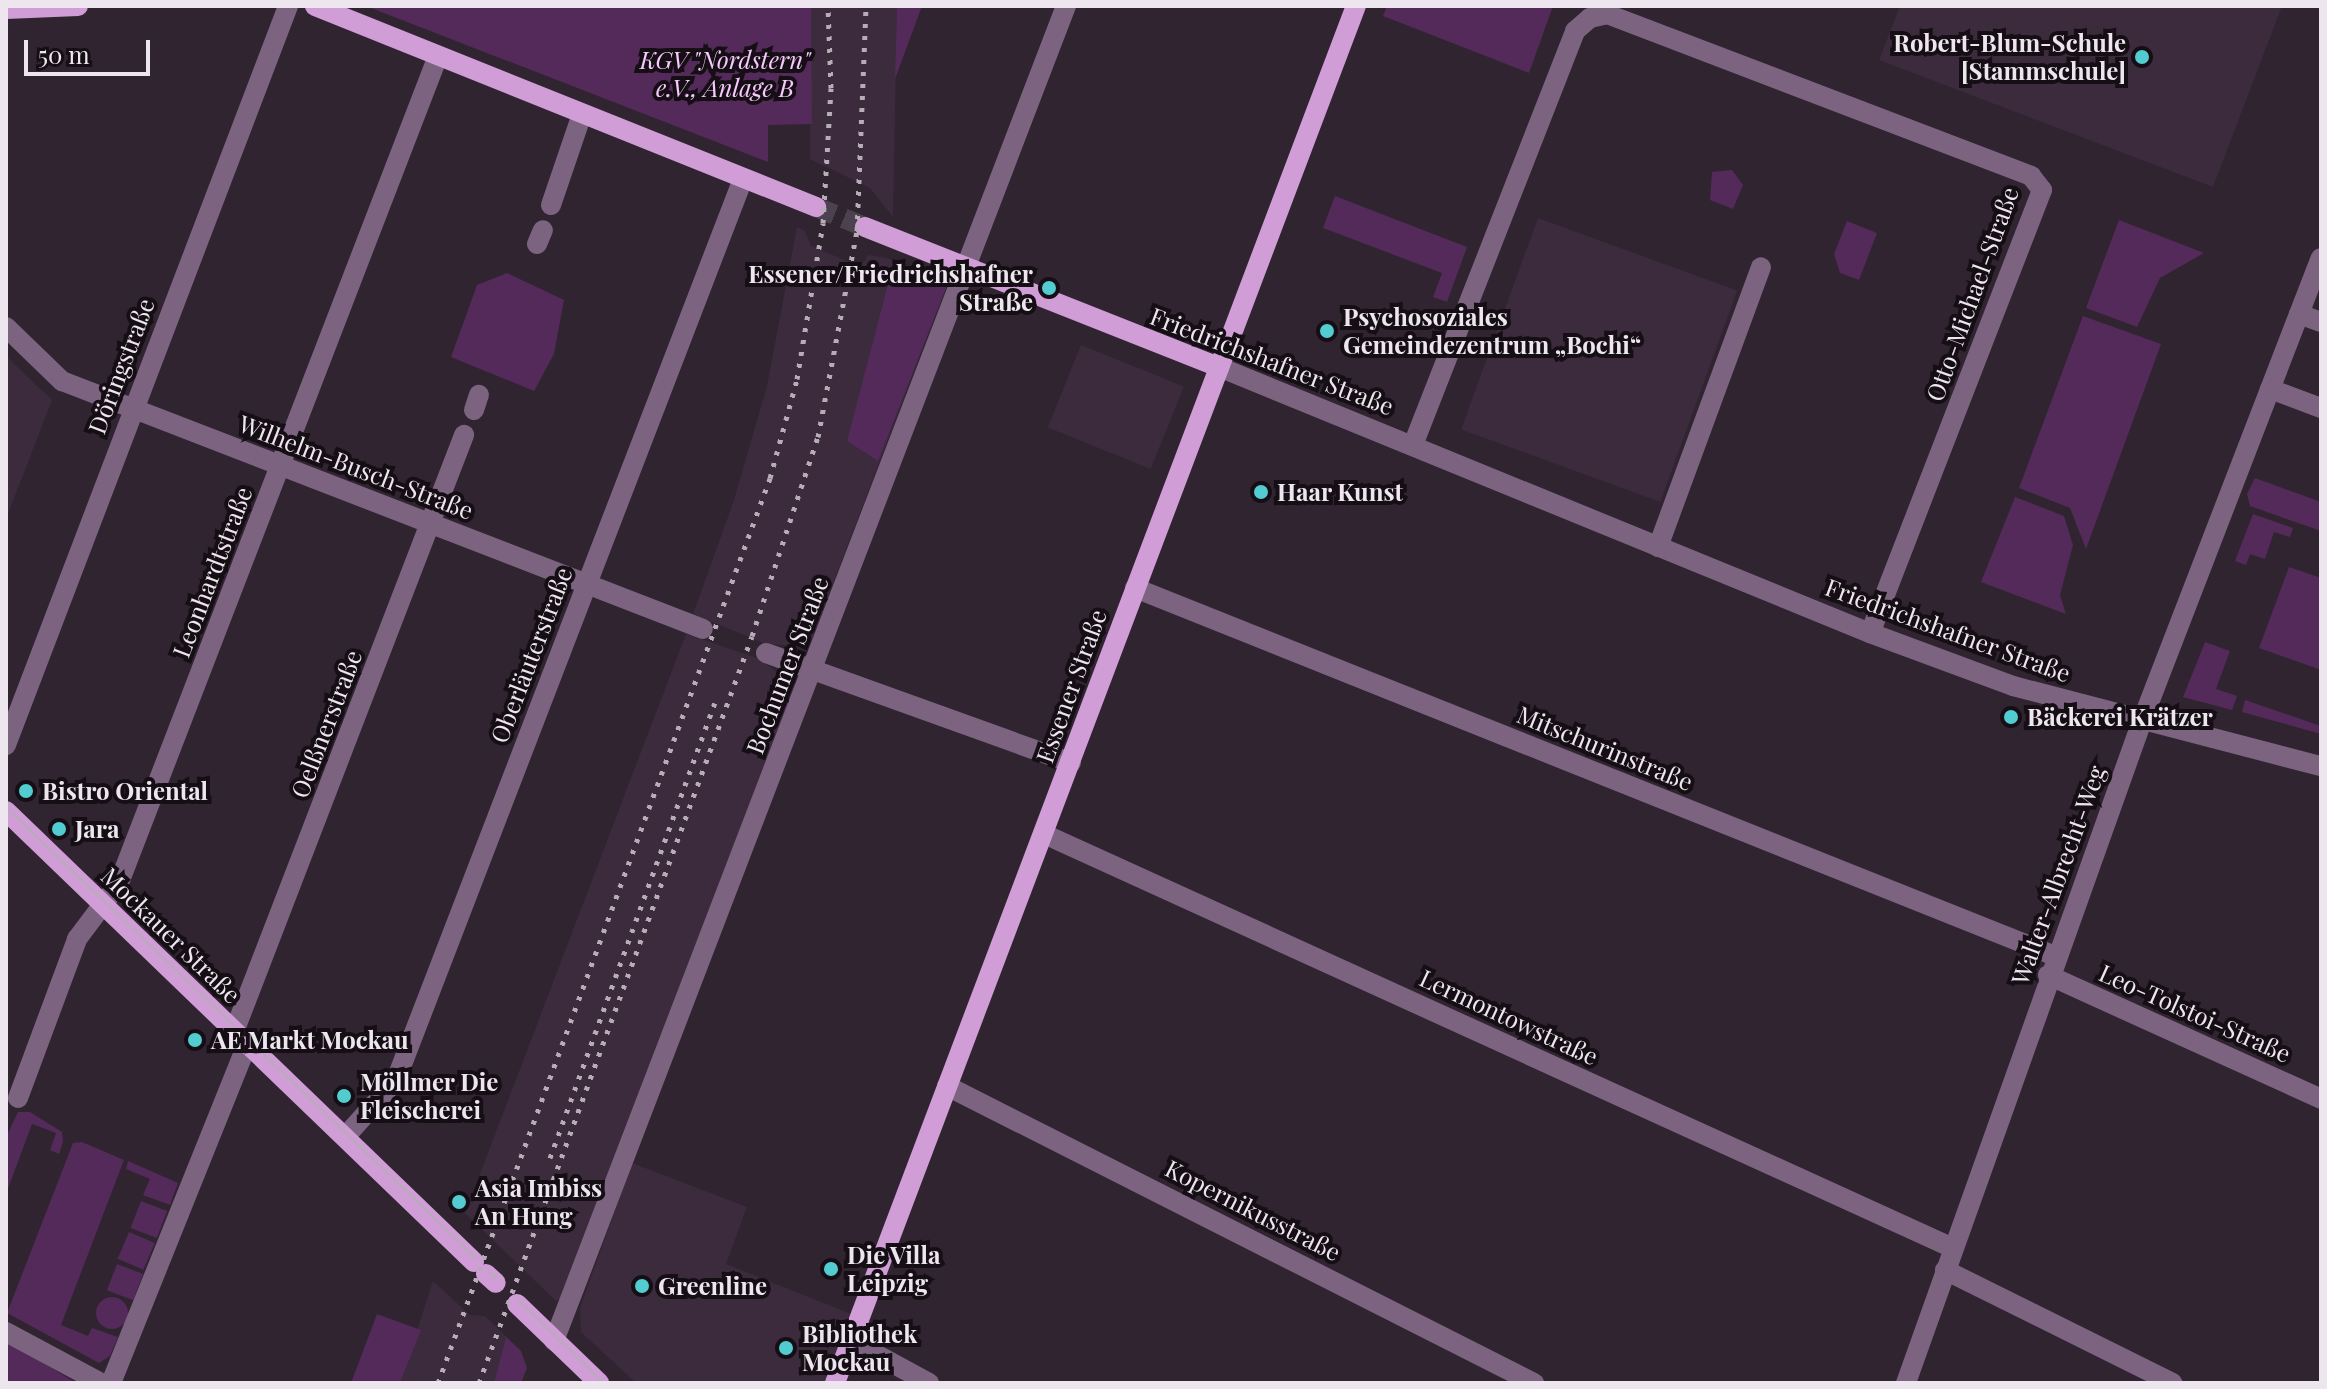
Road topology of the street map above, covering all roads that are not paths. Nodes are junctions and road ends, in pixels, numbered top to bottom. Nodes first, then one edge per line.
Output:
1 (78, 6) edge
2 (288, 6) edge
3 (315, 6) edge
4 (1066, 6) edge
5 (1356, 6) edge
6 (6, 9) edge
7 (438, 56) junction
8 (582, 114) junction
9 (743, 179) junction
10 (551, 205) dead end
11 (816, 207) tunnel mouth
12 (865, 227) tunnel mouth
13 (2321, 258) edge
14 (1761, 267) dead end
15 (969, 268) junction
16 (2299, 314) junction
17 (2321, 322) edge
18 (6, 327) edge
19 (1219, 367) junction
20 (2270, 389) junction
21 (2321, 408) edge
22 (132, 409) junction
23 (464, 435) dead end
24 (1413, 445) junction
25 (282, 466) junction
26 (431, 525) junction
27 (1658, 547) junction
28 (585, 584) junction
29 (1135, 588) junction
30 (703, 629) dead end
31 (1870, 633) junction
32 (766, 653) dead end
33 (813, 670) junction
34 (2142, 721) junction
35 (6, 745) edge
36 (1071, 763) junction
37 (2321, 766) edge
38 (6, 811) edge
39 (1044, 834) junction
40 (103, 905) junction
41 (2052, 966) junction
42 (241, 1038) junction
43 (947, 1086) junction
44 (18, 1098) dead end
45 (2321, 1099) edge
46 (345, 1137) junction
47 (1953, 1248) junction
48 (1945, 1270) junction
49 (485, 1273) dead end
50 (517, 1304) dead end
51 (6, 1332) edge
52 (850, 1340) junction
53 (554, 1341) junction
54 (101, 1383) edge
55 (111, 1383) edge
56 (599, 1383) edge
57 (835, 1383) edge
58 (929, 1383) edge
59 (1534, 1383) edge
60 (1906, 1383) edge
61 (2173, 1383) edge

1 - 6 main road
2 - 22 street, Döringstraße
3 - 7 main road
4 - 15 street, Bochumer Straße
5 - 19 main road, Essener Straße
7 - 8 main road
7 - 25 street, Leonhardtstraße
8 - 9 main road
8 - 10 street
9 - 11 main road
9 - 28 street, Oberläuterstraße
12 - 15 main road, Friedrichshafner Straße
13 - 16 street, Walter-Albrecht-Weg
14 - 27 street
15 - 19 main road, Friedrichshafner Straße
15 - 33 street, Bochumer Straße
16 - 17 street
16 - 20 street, Walter-Albrecht-Weg
18 - 22 street, Wilhelm-Busch-Straße
19 - 24 street, Friedrichshafner Straße
19 - 29 main road, Essener Straße
20 - 21 street
20 - 34 street, Walter-Albrecht-Weg
22 - 25 street, Wilhelm-Busch-Straße
22 - 35 street, Döringstraße
23 - 26 street, Oelßnerstraße
24 - 27 street, Friedrichshafner Straße
24 - 31 street, Otto-Michael-Straße
25 - 26 street, Wilhelm-Busch-Straße
25 - 40 street, Leonhardtstraße
26 - 28 street, Wilhelm-Busch-Straße
26 - 42 street, Oelßnerstraße
27 - 31 street, Friedrichshafner Straße
28 - 30 street, Wilhelm-Busch-Straße
28 - 46 street, Oberläuterstraße
29 - 36 main road, Essener Straße
29 - 41 street, Mitschurinstraße
31 - 34 street, Friedrichshafner Straße
32 - 33 street
33 - 36 street
33 - 53 street, Bochumer Straße
34 - 37 street, Friedrichshafner Straße
34 - 41 street, Walter-Albrecht-Weg
36 - 39 main road, Essener Straße
38 - 40 main road, Mockauer Straße
39 - 43 main road, Essener Straße
39 - 47 street, Lermontowstraße
40 - 42 main road, Mockauer Straße
40 - 44 street, Leonhardtstraße
41 - 45 street, Leo-Tolstoi-Straße
41 - 47 street, Walter-Albrecht-Weg
42 - 46 main road, Mockauer Straße
42 - 55 street, Oelßnerstraße
43 - 52 main road, Essener Straße
43 - 59 street, Kopernikusstraße
46 - 49 main road, Mockauer Straße
47 - 48 street, Walter-Albrecht-Weg
48 - 60 street, Walter-Albrecht-Weg
48 - 61 street
50 - 53 main road
51 - 54 street
52 - 57 main road, Essener Straße
52 - 58 street
53 - 56 main road

